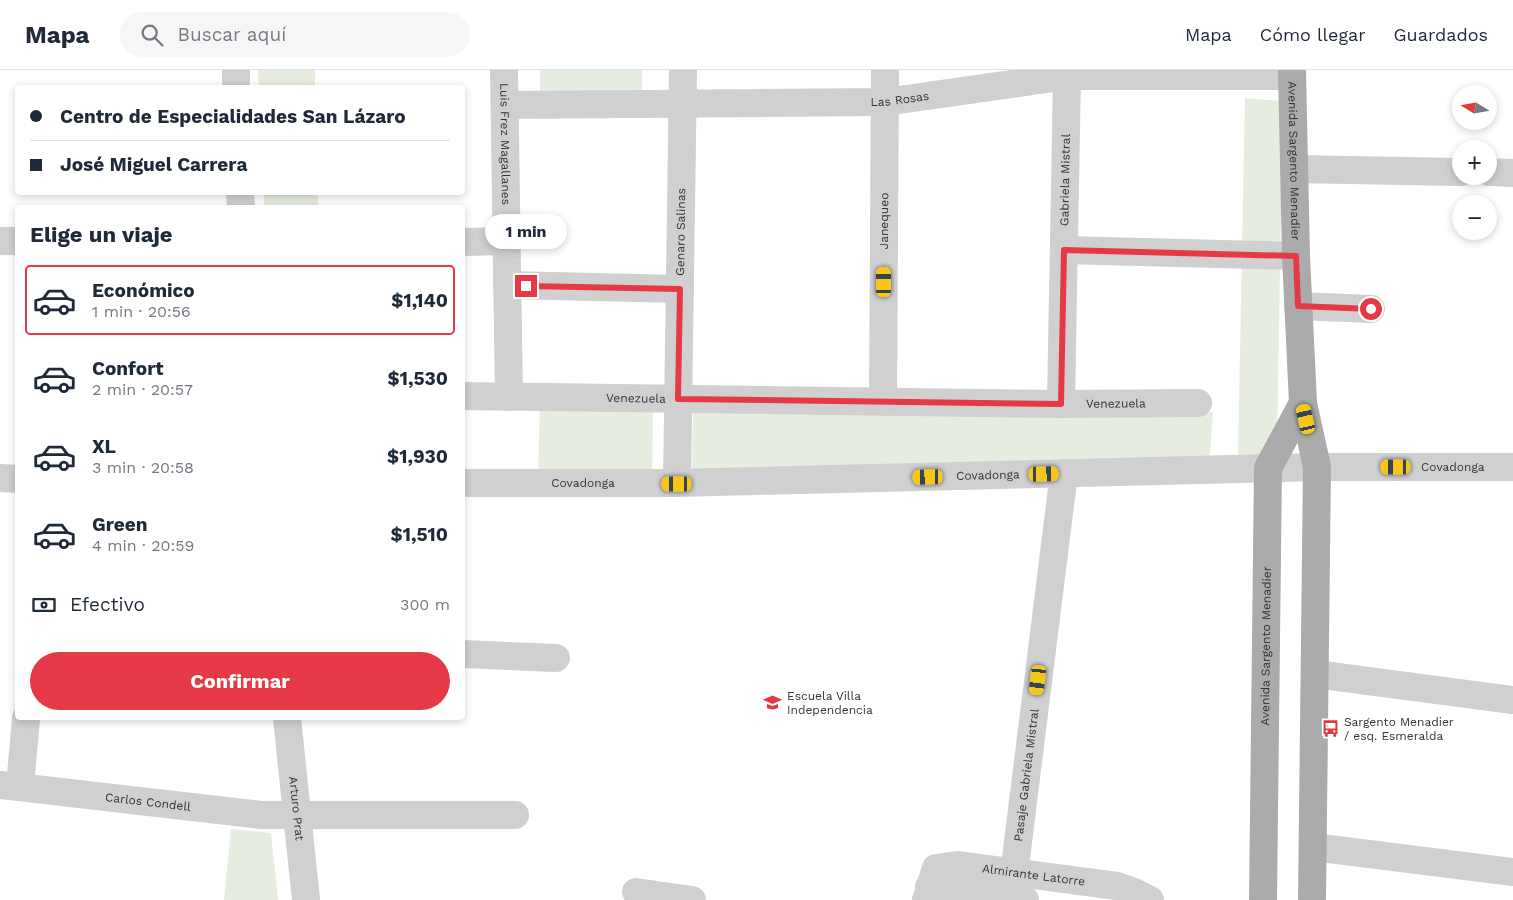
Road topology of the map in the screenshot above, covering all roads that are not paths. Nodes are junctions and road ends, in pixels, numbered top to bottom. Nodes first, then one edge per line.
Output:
1 (236, 70) edge
2 (504, 70) edge
3 (683, 70) edge
4 (886, 70) edge
5 (1292, 73) edge
6 (1067, 76) junction
7 (236, 85) edge
8 (885, 102) junction
9 (682, 104) junction
10 (505, 105) junction
11 (1294, 169) junction
12 (1452, 172) edge
13 (1497, 172) edge
14 (1513, 173) edge
15 (0, 241) edge
16 (15, 241) edge
17 (507, 241) junction
18 (465, 242) edge
19 (1064, 250) junction
20 (1296, 256) junction
21 (507, 285) junction
22 (680, 289) junction
23 (1298, 306) junction
24 (1371, 309) dead end
25 (465, 396) edge
26 (509, 397) junction
27 (678, 399) junction
28 (883, 402) junction
29 (1198, 403) dead end
30 (1303, 403) junction
31 (1061, 404) junction
32 (1317, 467) junction
33 (1513, 467) edge
34 (1268, 468) junction
35 (1064, 473) junction
36 (0, 478) edge
37 (15, 479) edge
38 (465, 483) edge
39 (677, 484) junction
40 (465, 654) edge
41 (556, 658) dead end
42 (1315, 674) junction
43 (1513, 700) edge
44 (26, 720) edge
45 (287, 720) edge
46 (10, 786) edge
47 (297, 814) junction
48 (515, 815) dead end
49 (1313, 847) junction
50 (1513, 872) edge
51 (1017, 890) edge
52 (636, 892) dead end
53 (928, 894) edge
54 (306, 900) edge
55 (692, 900) edge
56 (1150, 900) edge
57 (1263, 900) edge
58 (1312, 900) edge

1 - 7 street
2 - 10 street, Luis Frez Magallanes
3 - 9 street, Genaro Salinas
4 - 8 street, Janequeo
5 - 6 street, Las Rosas
5 - 11 main road, Avenida Sargento Menadier
6 - 8 street, Las Rosas
6 - 19 street, Gabriela Mistral
8 - 9 street, Las Rosas
8 - 28 street, Janequeo
9 - 10 street, Las Rosas
9 - 22 street, Genaro Salinas
10 - 17 street, Luis Frez Magallanes
11 - 12 street
11 - 20 main road, Avenida Sargento Menadier
13 - 14 street
15 - 16 street
17 - 18 street
17 - 21 street, Luis Frez Magallanes
19 - 20 street
19 - 31 street, Gabriela Mistral
20 - 23 main road, Avenida Sargento Menadier
21 - 22 street
21 - 26 street, Luis Frez Magallanes
22 - 27 street, Genaro Salinas
23 - 24 street
23 - 30 main road, Avenida Sargento Menadier
25 - 26 street, Venezuela
26 - 27 street, Venezuela
27 - 28 street, Venezuela
27 - 39 street, Genaro Salinas
28 - 31 street, Venezuela
29 - 31 street, Venezuela
30 - 32 main road, Avenida Sargento Menadier
30 - 34 main road, Avenida Sargento Menadier
32 - 33 street, Covadonga
32 - 34 street, Covadonga
32 - 42 main road, Avenida Sargento Menadier
34 - 35 street, Covadonga
34 - 57 main road, Avenida Sargento Menadier
35 - 39 street, Covadonga
35 - 51 street, Pasaje Gabriela Mistral
36 - 37 street
38 - 39 street, Covadonga
40 - 41 street
42 - 43 street
42 - 49 main road, Avenida Sargento Menadier
44 - 46 street
45 - 47 street, Arturo Prat
46 - 47 street, Carlos Condell
47 - 48 street, Carlos Condell
47 - 54 street, Arturo Prat
49 - 50 street
49 - 58 main road, Avenida Sargento Menadier
51 - 53 street, Almirante Latorre
51 - 56 street, Almirante Latorre
52 - 55 street

